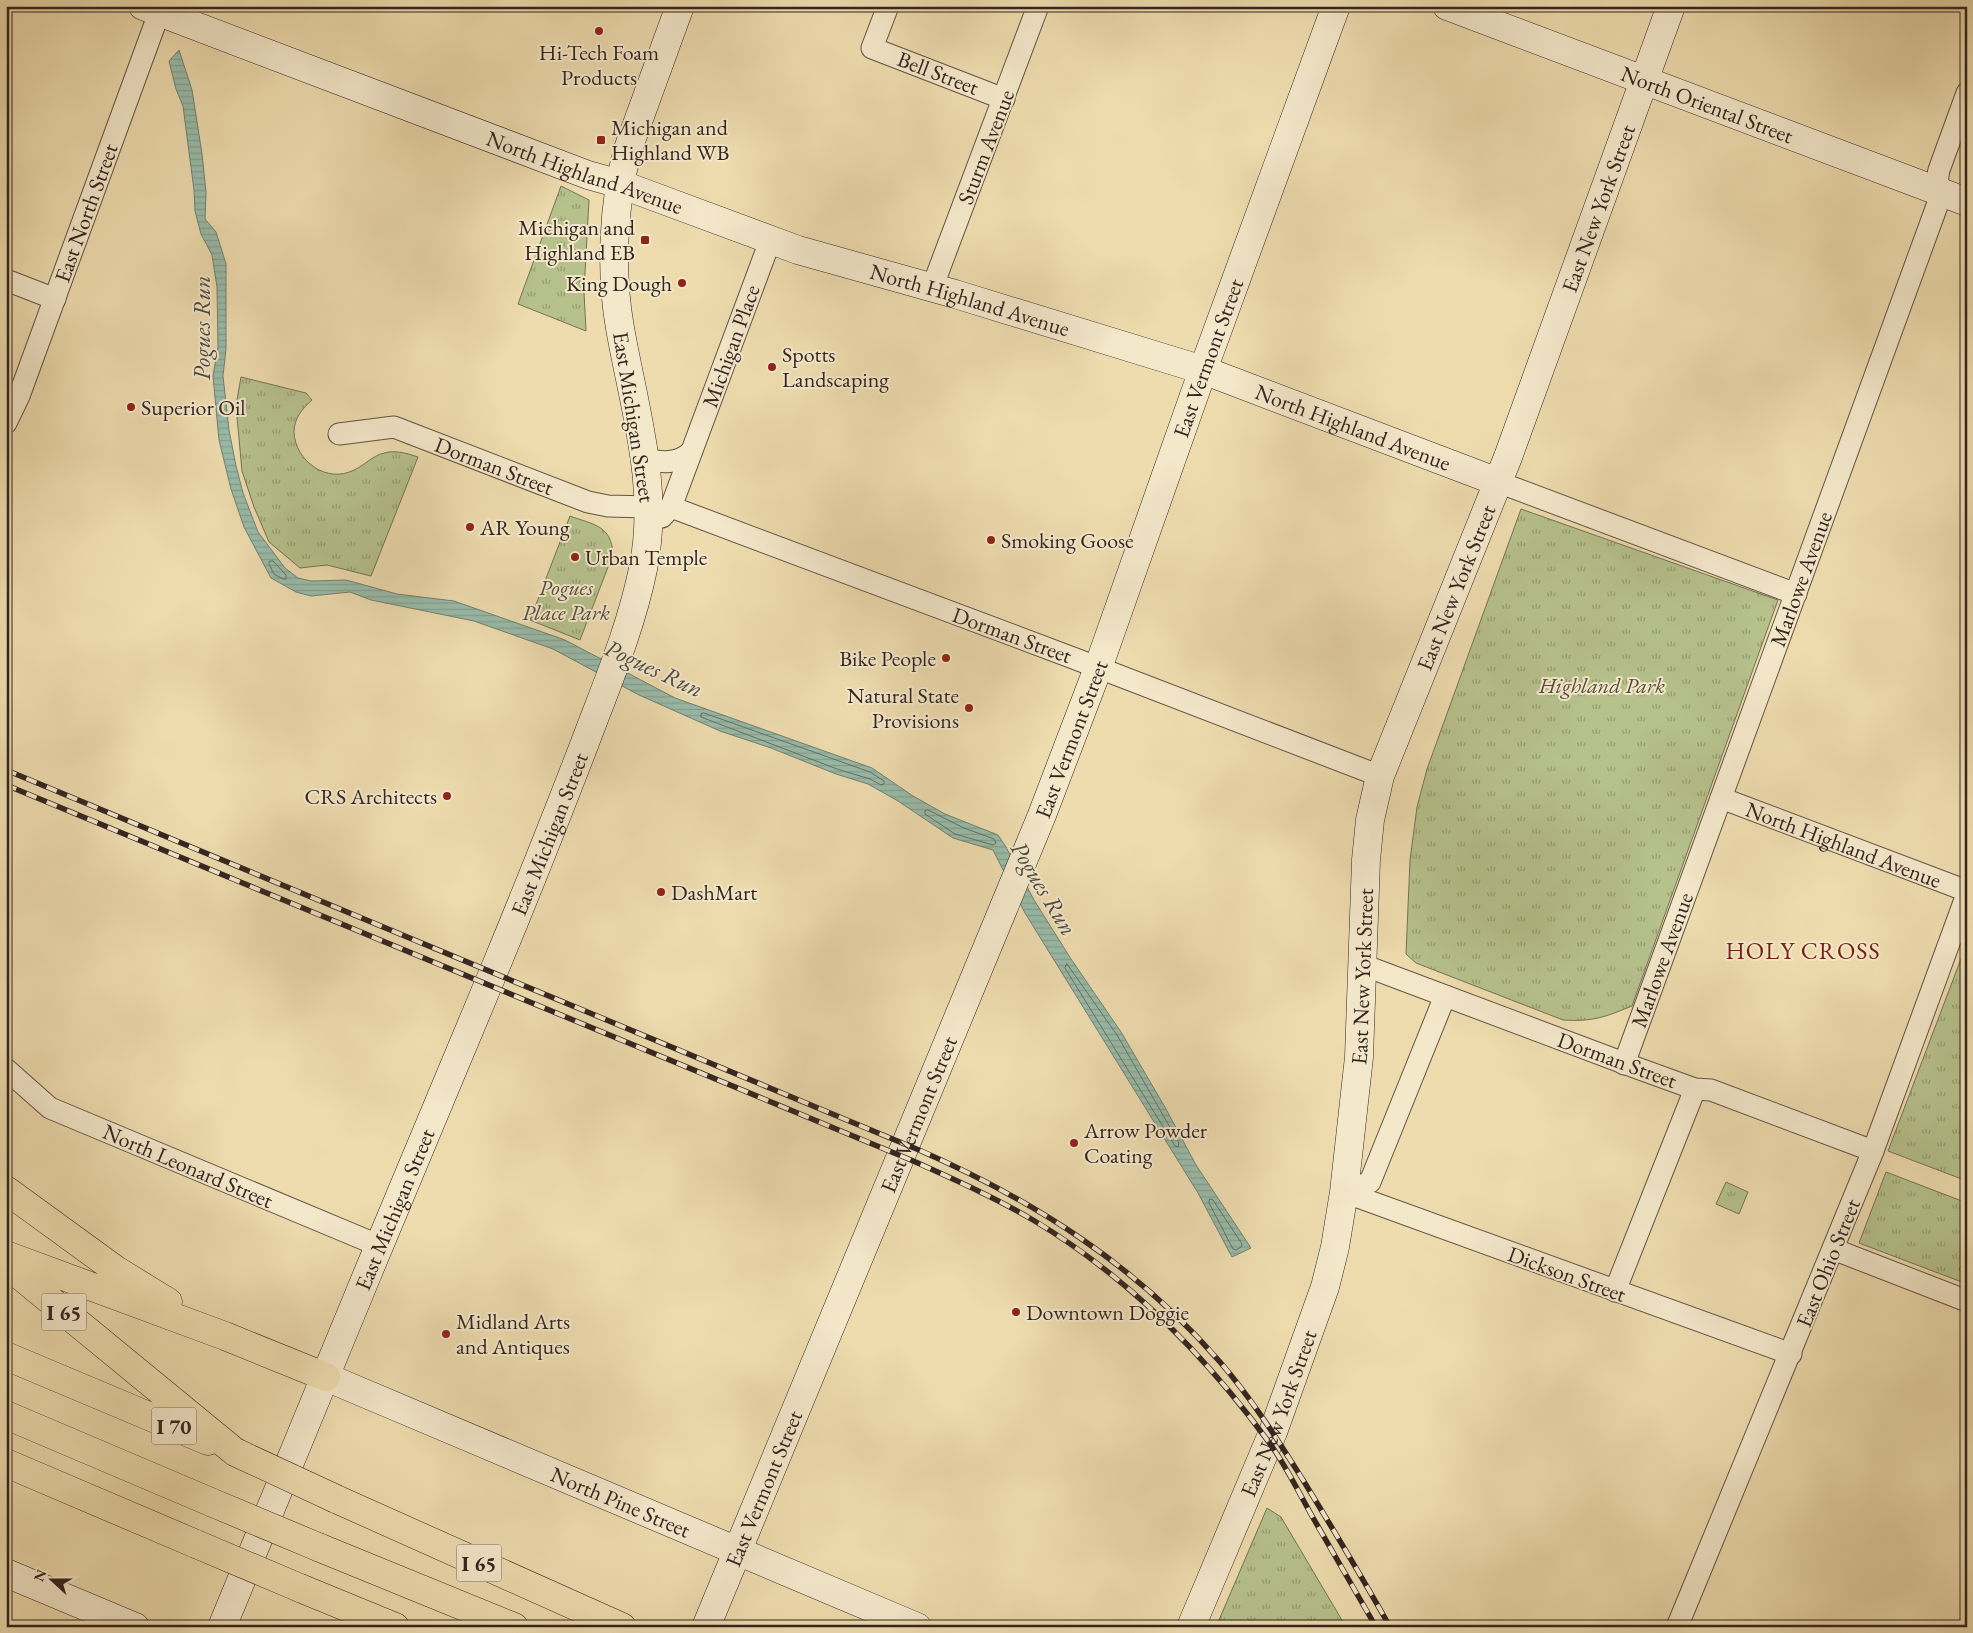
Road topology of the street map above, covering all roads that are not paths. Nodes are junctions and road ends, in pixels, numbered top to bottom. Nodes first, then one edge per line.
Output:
1 (680, 6) edge
2 (888, 6) edge
3 (1038, 6) edge
4 (1336, 6) edge
5 (1447, 6) edge
6 (1672, 6) edge
7 (159, 9) edge
8 (1645, 80) junction
9 (1967, 93) edge
10 (1004, 99) junction
11 (620, 184) junction
12 (1940, 192) junction
13 (1967, 202) edge
14 (770, 241) junction
15 (6, 280) edge
16 (932, 288) junction
17 (55, 299) junction
18 (1203, 370) junction
19 (6, 423) edge
20 (339, 434) dead end
21 (691, 452) junction
22 (645, 459) junction
23 (1498, 482) junction
24 (656, 516) junction
25 (1796, 594) junction
26 (1098, 668) junction
27 (1380, 776) junction
28 (1721, 798) junction
29 (1967, 893) edge
30 (1363, 965) junction
31 (1445, 996) junction
32 (1624, 1064) junction
33 (6, 1069) edge
34 (1695, 1089) junction
35 (1873, 1151) junction
36 (6, 1190) edge
37 (1344, 1192) junction
38 (380, 1246) junction
39 (1833, 1249) junction
40 (6, 1255) edge
41 (6, 1264) edge
42 (1615, 1291) junction
43 (1967, 1301) edge
44 (225, 1336) junction
45 (1791, 1354) junction
46 (6, 1356) edge
47 (326, 1377) junction
48 (6, 1416) edge
49 (235, 1452) junction
50 (6, 1463) edge
51 (738, 1552) junction
52 (6, 1573) edge
53 (135, 1627) edge
54 (222, 1627) edge
55 (395, 1627) edge
56 (514, 1627) edge
57 (622, 1627) edge
58 (706, 1627) edge
59 (917, 1627) edge
60 (1191, 1627) edge
61 (1677, 1627) edge

1 - 11 main road, East Michigan Street
2 - 10 street, Bell Street
3 - 10 street, Sturm Avenue
4 - 18 main road, East Vermont Street
5 - 8 main road, North Oriental Street
6 - 8 main road, East New York Street
7 - 11 main road, North Highland Avenue
7 - 17 street, East North Street
8 - 12 main road, North Oriental Street
8 - 23 main road, East New York Street
9 - 12 street, Marlowe Avenue
10 - 16 street, Sturm Avenue
11 - 14 main road, North Highland Avenue
11 - 22 main road, East Michigan Street
12 - 13 main road, North Oriental Street
12 - 25 street, Marlowe Avenue
14 - 16 main road, North Highland Avenue
14 - 21 street, Michigan Place
15 - 17 street
16 - 18 main road, North Highland Avenue
17 - 19 street, East North Street
18 - 23 main road, North Highland Avenue
18 - 26 main road, East Vermont Street
20 - 24 street, Dorman Street
21 - 22 street
21 - 24 street, Michigan Place
22 - 24 main road, East Michigan Street
23 - 25 street, North Highland Avenue
23 - 27 main road, East New York Street
24 - 26 street, Dorman Street
24 - 38 main road, East Michigan Street
25 - 28 street, Marlowe Avenue
26 - 27 street, Dorman Street
26 - 51 main road, East Vermont Street
27 - 30 main road, East New York Street
28 - 29 street, North Highland Avenue
28 - 32 street, Marlowe Avenue
29 - 35 street, East Ohio Street
30 - 31 street, Dorman Street
30 - 37 main road, East New York Street
31 - 32 street, Dorman Street
31 - 37 street
32 - 34 street, Dorman Street
33 - 38 street, North Leonard Street
34 - 35 street, Dorman Street
34 - 42 street
35 - 39 street, East Ohio Street
36 - 44 highway
37 - 42 street, Dickson Street
37 - 60 main road, East New York Street
38 - 47 main road, East Michigan Street
39 - 43 street
39 - 45 street, East Ohio Street
40 - 44 highway
41 - 49 highway, I 65
42 - 45 street, Dickson Street
44 - 47 highway
45 - 61 street, East Ohio Street
46 - 49 highway, I 70
47 - 51 main road, North Pine Street
47 - 54 main road, East Michigan Street
48 - 56 highway, I 65, bridge
49 - 57 highway, I 65, bridge
50 - 55 highway, bridge
51 - 58 main road, East Vermont Street
51 - 59 main road, North Pine Street
52 - 53 main road

